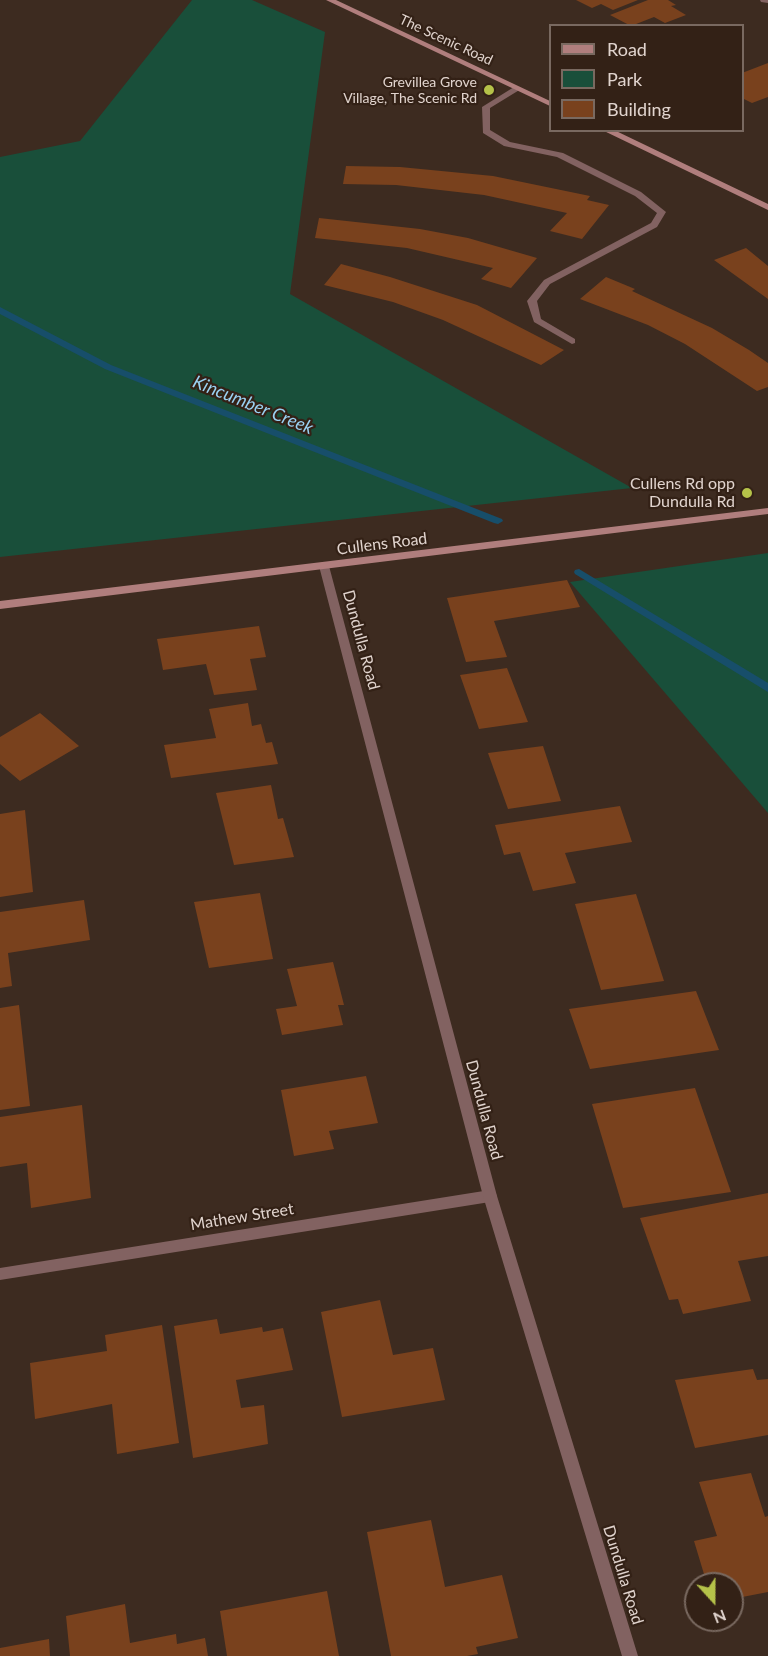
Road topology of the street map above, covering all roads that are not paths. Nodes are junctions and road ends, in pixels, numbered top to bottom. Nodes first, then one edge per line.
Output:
1 (330, 0) edge
2 (517, 88) junction
3 (549, 104) edge
4 (610, 132) edge
5 (768, 207) edge
6 (572, 341) dead end
7 (768, 511) edge
8 (324, 566) junction
9 (0, 605) edge
10 (490, 1196) junction
11 (0, 1274) edge
12 (630, 1656) edge

1 - 2 main road, The Scenic Road
2 - 3 main road, The Scenic Road
2 - 6 street
4 - 5 main road
7 - 8 main road, Cullens Road
8 - 9 main road, Cullens Road
8 - 10 street, Dundulla Road
10 - 11 street, Mathew Street
10 - 12 street, Dundulla Road

